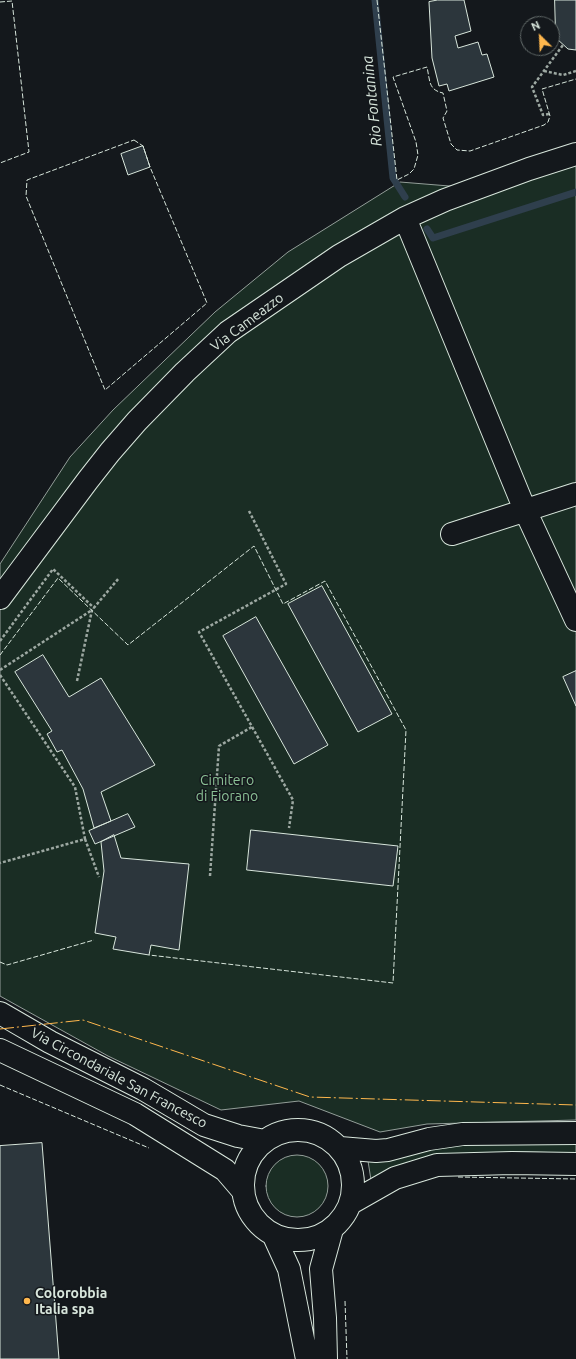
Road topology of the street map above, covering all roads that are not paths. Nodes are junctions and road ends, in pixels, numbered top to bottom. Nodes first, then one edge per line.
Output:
1 (576, 154) edge
2 (405, 218) junction
3 (576, 494) edge
4 (525, 510) junction
5 (452, 534) dead end
6 (1, 595) edge
7 (576, 620) edge
8 (0, 1013) edge
9 (0, 1050) edge
10 (576, 1133) edge
11 (265, 1141) junction
12 (340, 1148) junction
13 (576, 1164) edge
14 (243, 1191) junction
15 (351, 1203) junction
16 (332, 1229) junction
17 (273, 1234) junction
18 (307, 1359) edge
19 (326, 1359) edge

1 - 2 street, Via Cameazzo
2 - 4 street
2 - 6 street, Via Cameazzo
3 - 4 street
4 - 5 street
4 - 7 street
8 - 11 street, Via Circondariale San Francesco
9 - 14 street, Via Circondariale San Francesco
10 - 12 street
11 - 12 street, Via Circondariale San Francesco
11 - 14 street, Via Circondariale San Francesco
12 - 15 street, Via Circondariale San Francesco
13 - 15 street
14 - 17 street, Via Circondariale San Francesco
15 - 16 street, Via Circondariale San Francesco
16 - 17 street, Via Circondariale San Francesco
16 - 19 street, Via Circondariale San Francesco
17 - 18 street, Via Circondariale San Francesco

